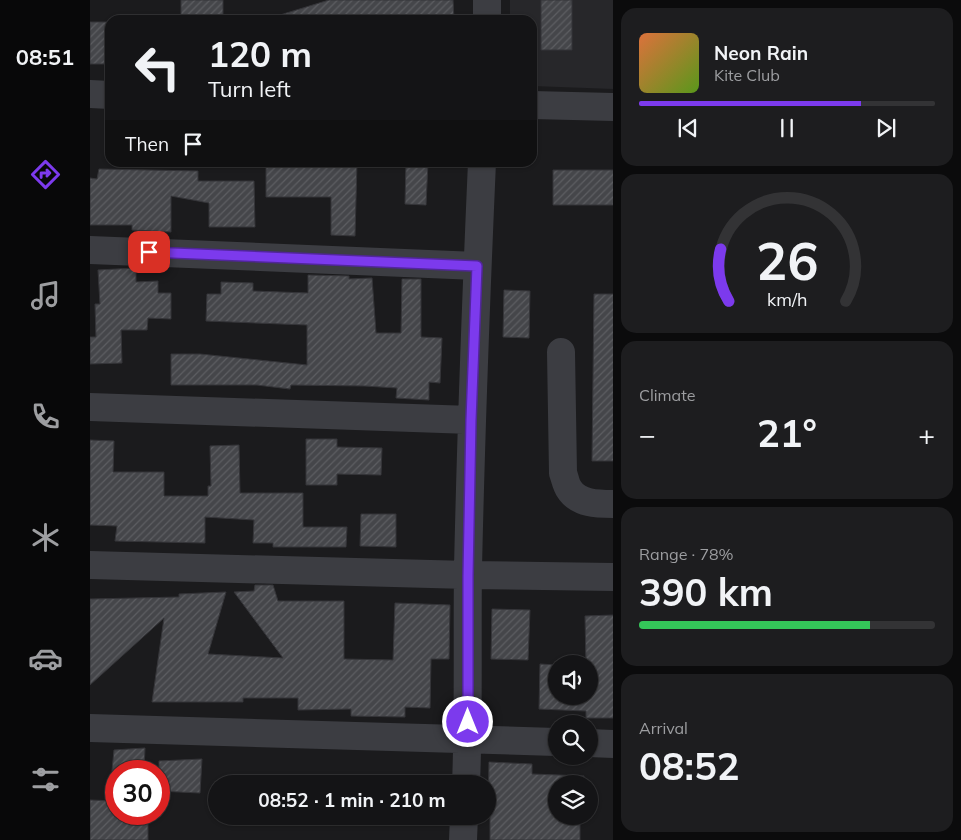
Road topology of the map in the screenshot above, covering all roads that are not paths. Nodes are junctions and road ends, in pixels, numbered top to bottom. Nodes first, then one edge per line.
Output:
1 (487, 0) edge
2 (486, 15) edge
3 (90, 94) edge
4 (105, 95) edge
5 (537, 105) edge
6 (613, 107) edge
7 (482, 167) edge
8 (90, 250) edge
9 (477, 266) junction
10 (562, 352) dead end
11 (90, 407) edge
12 (471, 420) junction
13 (613, 504) edge
14 (90, 565) edge
15 (468, 576) junction
16 (613, 578) edge
17 (90, 728) edge
18 (468, 740) junction
19 (548, 742) edge
20 (598, 743) edge
21 (613, 744) edge
22 (466, 775) edge
23 (464, 825) edge
24 (463, 840) edge

1 - 2 street
3 - 4 street
5 - 6 street
7 - 9 street
8 - 9 street
9 - 12 street
10 - 13 street
11 - 12 street
12 - 15 street
14 - 15 street
15 - 16 street
15 - 18 street
17 - 18 street
18 - 19 street
18 - 22 street
20 - 21 street
23 - 24 street

